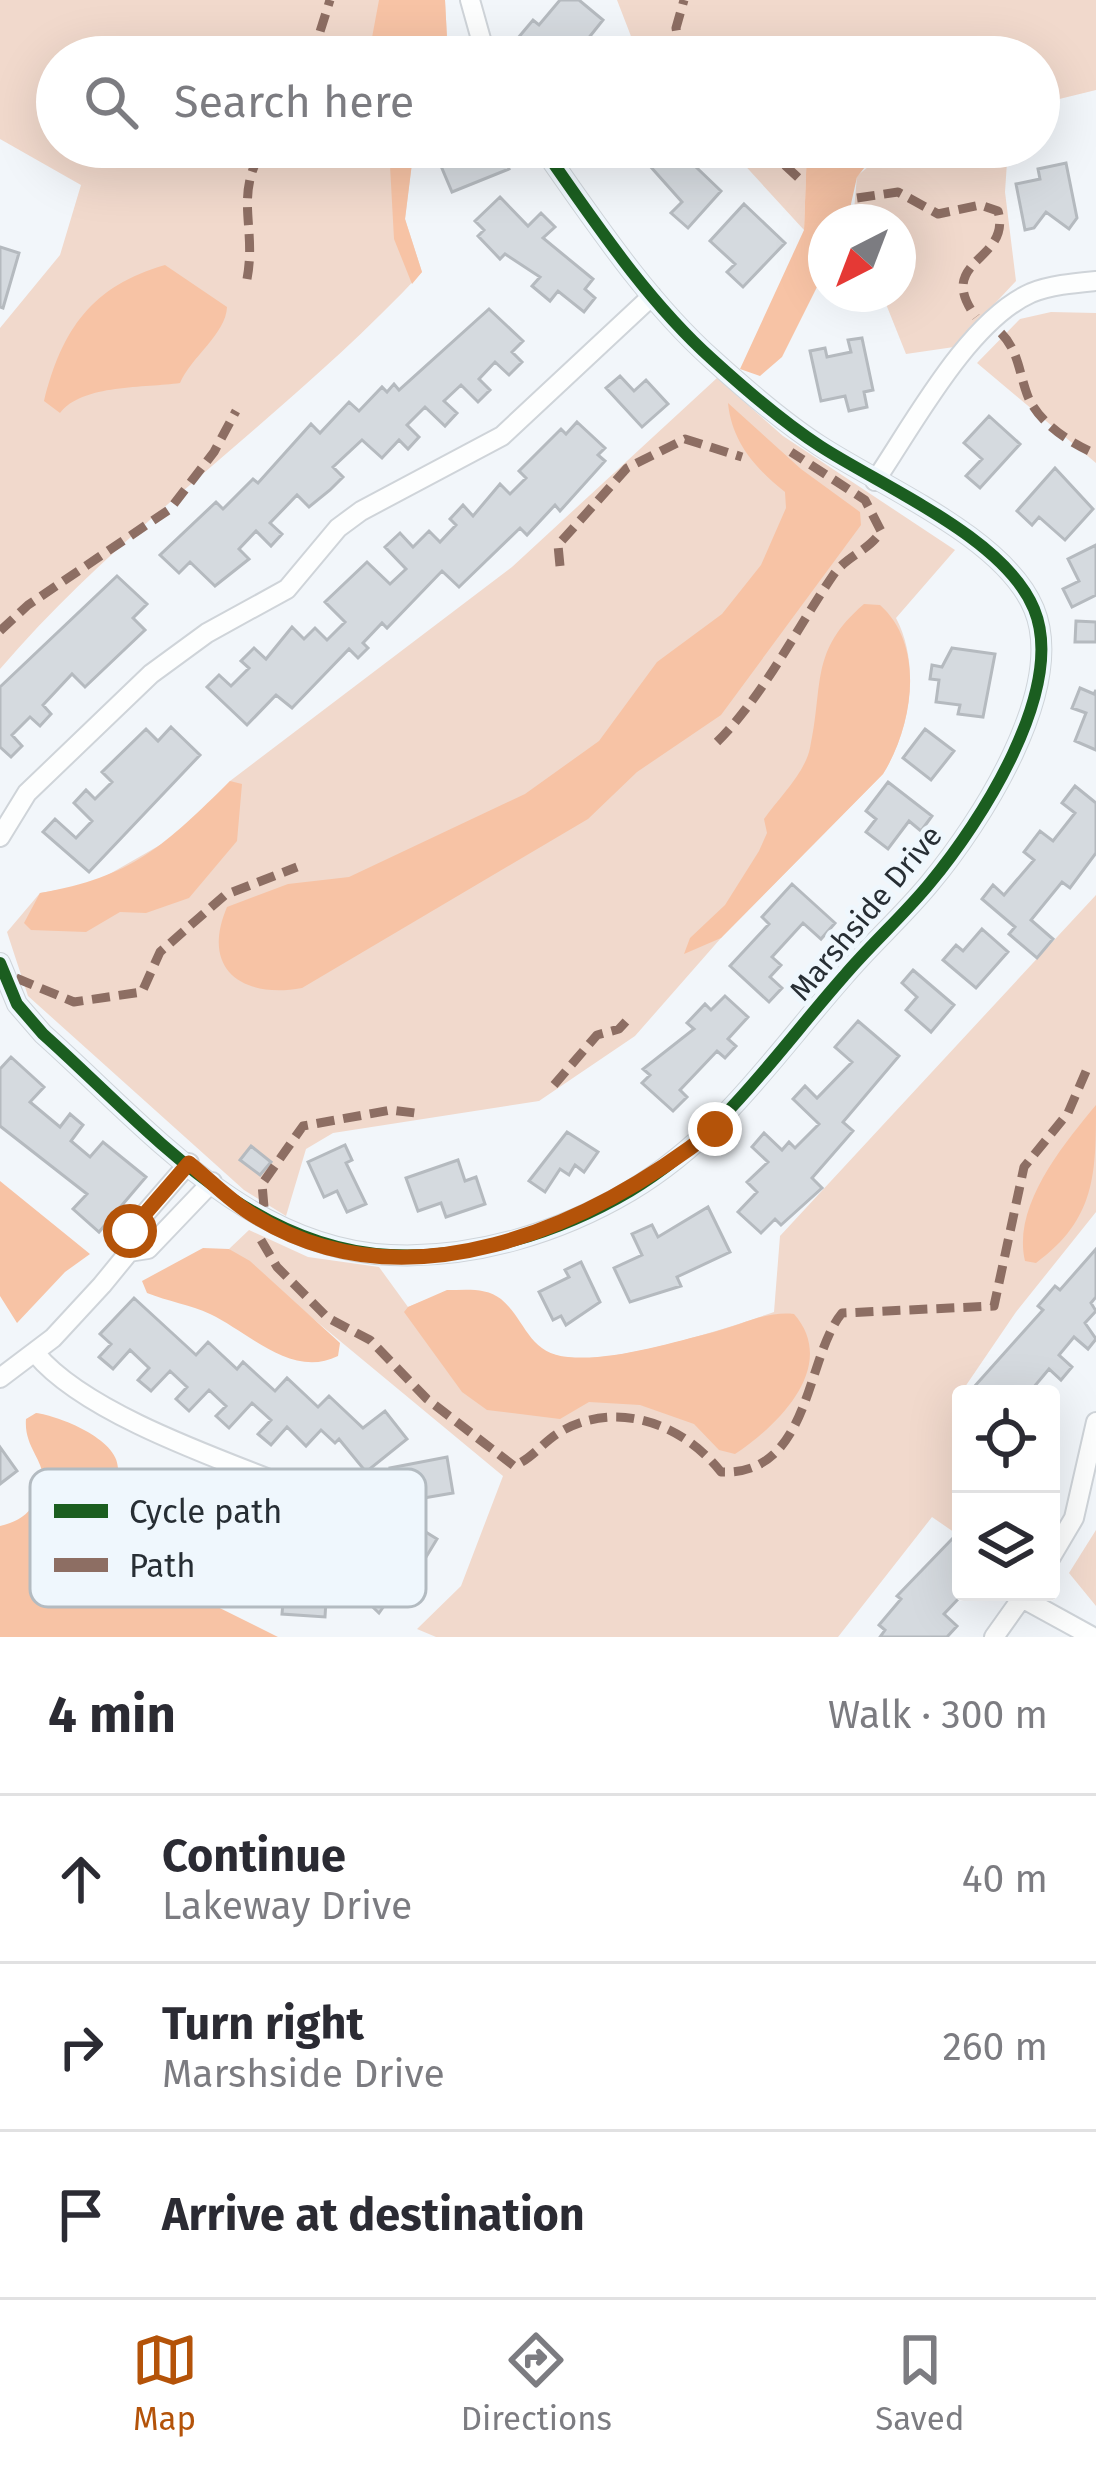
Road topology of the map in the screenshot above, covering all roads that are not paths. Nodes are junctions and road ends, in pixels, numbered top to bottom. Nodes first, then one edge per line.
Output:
1 (470, 0) edge
2 (479, 36) edge
3 (558, 168) edge
4 (1096, 281) edge
5 (652, 296) junction
6 (875, 481) junction
7 (0, 837) edge
8 (0, 963) edge
9 (189, 1163) junction
10 (212, 1182) junction
11 (129, 1252) junction
12 (35, 1354) junction
13 (0, 1378) edge
14 (1096, 1422) edge
15 (250, 1469) edge
16 (1060, 1541) edge
17 (1020, 1601) edge
18 (1034, 1601) edge
19 (994, 1637) edge
20 (1093, 1637) edge

1 - 2 street
3 - 5 street, Marshside Drive
4 - 6 street
5 - 6 street, Marshside Drive
5 - 7 street
6 - 10 street, Marshside Drive
8 - 9 street, Marshside Drive
9 - 10 street, Marshside Drive
9 - 11 street
10 - 11 street
11 - 12 street
12 - 13 street
12 - 15 street
14 - 16 street
17 - 19 street
18 - 20 street

